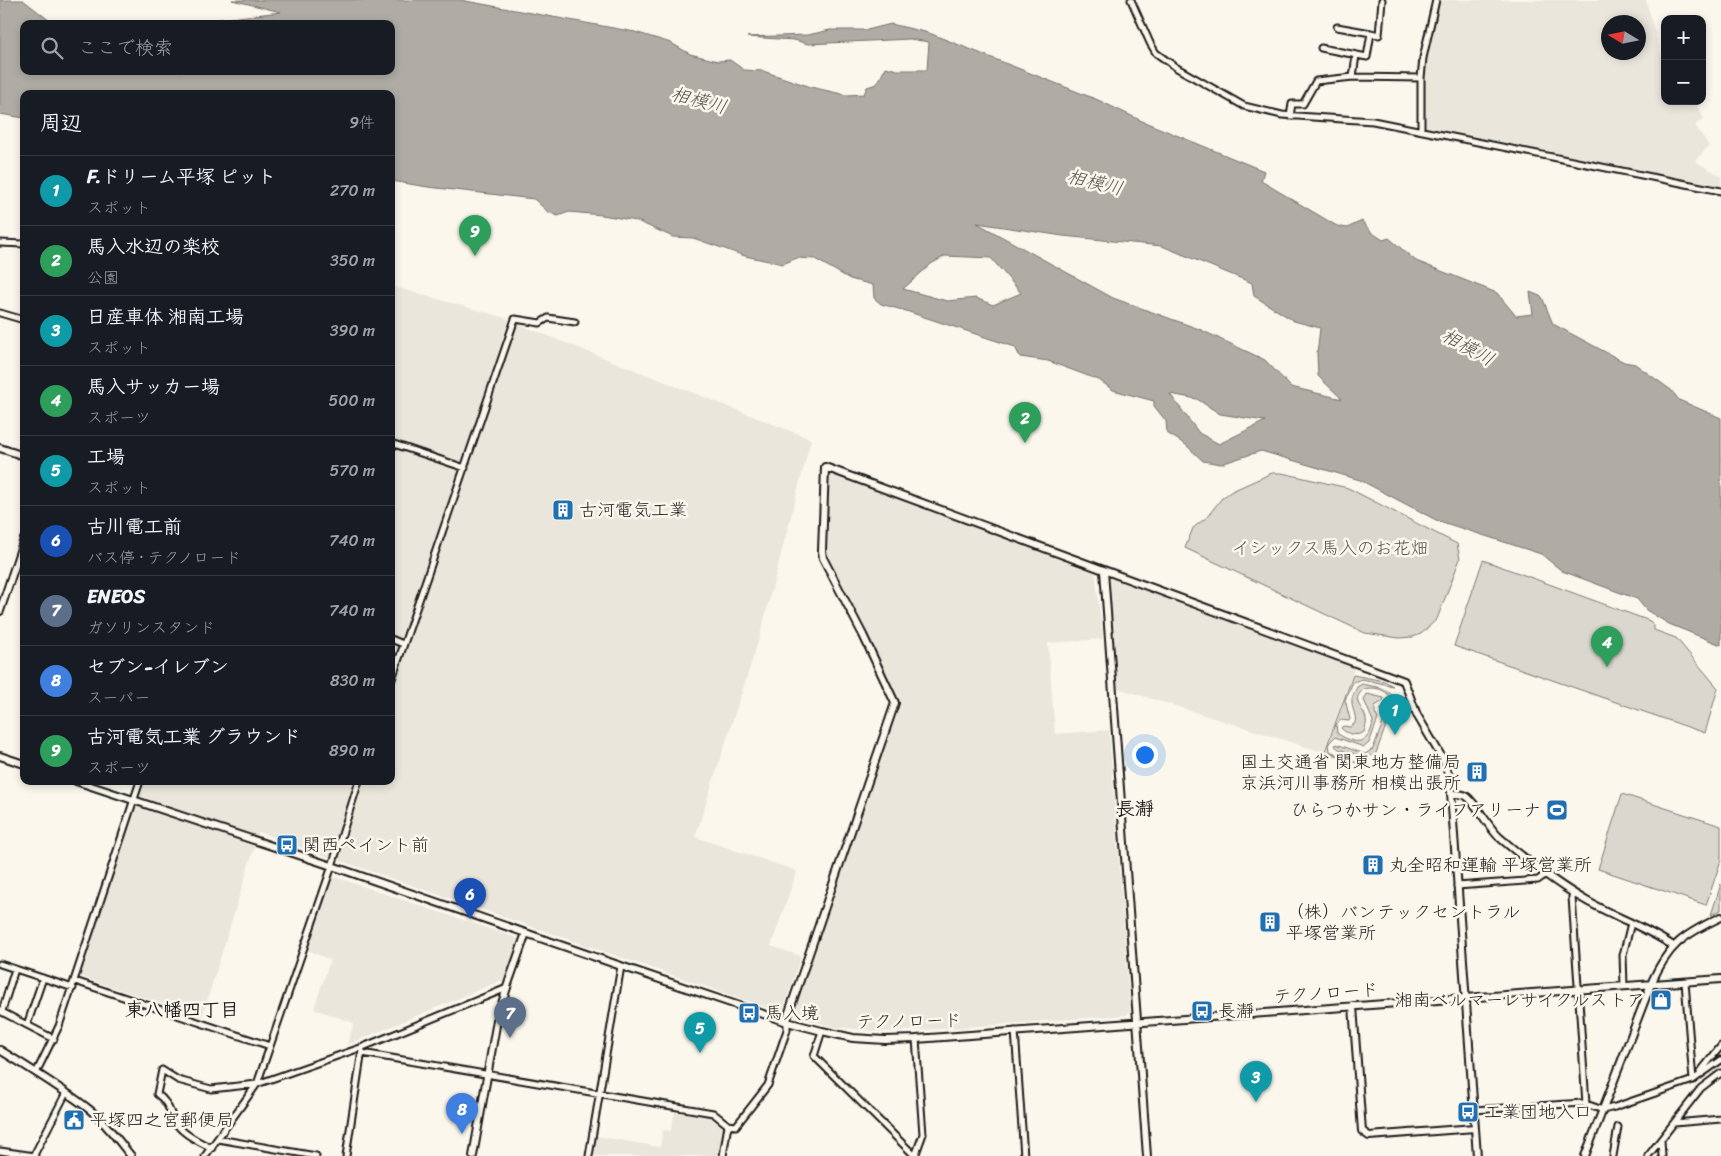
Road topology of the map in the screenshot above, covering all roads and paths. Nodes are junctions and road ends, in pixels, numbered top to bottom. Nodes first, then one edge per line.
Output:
1 (1130, 0) edge
2 (1382, 0) edge
3 (1436, 0) edge
4 (1337, 27) dead end
5 (1371, 33) junction
6 (1321, 48) dead end
7 (1356, 55) junction
8 (1353, 77) junction
9 (1421, 78) junction
10 (1290, 116) junction
11 (1421, 130) junction
12 (1721, 191) edge
13 (0, 243) edge
14 (20, 244) edge
15 (0, 312) edge
16 (20, 319) edge
17 (575, 322) dead end
18 (395, 444) edge
19 (0, 448) edge
20 (20, 455) edge
21 (465, 468) junction
22 (20, 551) edge
23 (1104, 571) junction
24 (0, 611) edge
25 (395, 641) edge
26 (403, 644) junction
27 (395, 669) edge
28 (0, 756) edge
29 (20, 763) edge
30 (88, 785) edge
31 (139, 785) edge
32 (358, 785) edge
33 (1451, 794) junction
34 (134, 800) junction
35 (332, 866) junction
36 (1546, 874) junction
37 (1457, 886) junction
38 (1573, 893) junction
39 (1721, 917) edge
40 (1631, 923) junction
41 (526, 933) junction
42 (1673, 946) junction
43 (0, 964) edge
44 (621, 966) junction
45 (16, 969) junction
46 (43, 978) junction
47 (1721, 979) edge
48 (75, 981) junction
49 (1685, 982) junction
50 (1652, 984) junction
51 (1624, 986) junction
52 (72, 988) junction
53 (506, 988) junction
54 (1578, 990) junction
55 (1466, 998) junction
56 (1353, 1006) junction
57 (1, 1011) edge
58 (787, 1022) junction
59 (1137, 1023) junction
60 (27, 1025) junction
61 (1015, 1031) junction
62 (822, 1032) junction
63 (54, 1039) junction
64 (916, 1039) junction
65 (270, 1046) junction
66 (1721, 1046) edge
67 (0, 1050) edge
68 (362, 1050) junction
69 (1721, 1060) edge
70 (36, 1073) junction
71 (1721, 1073) edge
72 (487, 1074) junction
73 (1693, 1080) junction
74 (257, 1084) junction
75 (66, 1093) junction
76 (600, 1093) junction
77 (1586, 1104) junction
78 (1474, 1110) junction
79 (1603, 1110) junction
80 (1721, 1119) edge
81 (1674, 1123) junction
82 (728, 1125) junction
83 (1618, 1127) dead end
84 (1475, 1128) junction
85 (218, 1139) junction
86 (1661, 1140) junction
87 (212, 1148) junction
88 (0, 1151) edge
89 (35, 1156) edge
90 (130, 1156) edge
91 (205, 1156) edge
92 (316, 1156) edge
93 (346, 1156) edge
94 (473, 1156) edge
95 (589, 1156) edge
96 (723, 1156) edge
97 (915, 1156) edge
98 (1024, 1156) edge
99 (1147, 1156) edge
100 (1477, 1156) edge
101 (1585, 1156) edge
102 (1613, 1156) edge
103 (1648, 1156) edge
104 (1662, 1156) edge

1 - 10 street
2 - 5 street
3 - 9 street
4 - 5 street
5 - 7 street
6 - 7 street
7 - 8 street
8 - 9 street
8 - 10 street
9 - 11 street
10 - 11 street
11 - 12 street
13 - 14 street
15 - 16 street
17 - 21 street
18 - 21 street
19 - 20 street
21 - 26 street
22 - 24 street
23 - 33 street
23 - 58 street
23 - 59 street
25 - 26 street
26 - 27 street
28 - 29 street
30 - 34 street, テクノロード
31 - 34 street
32 - 35 street
33 - 36 street
33 - 37 street
34 - 35 street, テクノロード
34 - 48 street
35 - 41 street, テクノロード
35 - 65 street
36 - 37 street
36 - 38 street
37 - 55 street
38 - 40 street
38 - 54 street
39 - 42 street
40 - 42 street
40 - 51 street
41 - 44 street, テクノロード
41 - 53 street
42 - 50 street
43 - 45 street
44 - 58 street, テクノロード
44 - 76 street
45 - 46 street
45 - 57 street
46 - 52 street
46 - 60 street
47 - 49 street, テクノロード
48 - 52 street
48 - 65 street
49 - 50 street, テクノロード
49 - 73 street
50 - 51 street, テクノロード
50 - 79 street
51 - 54 street, テクノロード
52 - 63 street
53 - 68 street
53 - 72 street
54 - 55 street, テクノロード
54 - 77 street
55 - 56 street, テクノロード
55 - 78 street
56 - 59 street, テクノロード
56 - 84 street
57 - 60 street
58 - 62 street, テクノロード
58 - 82 street
59 - 61 street, テクノロード
59 - 99 street
60 - 63 street
61 - 64 street, テクノロード
61 - 98 street
62 - 64 street, テクノロード
62 - 97 street
63 - 70 street
64 - 97 street
65 - 74 street
66 - 73 street
67 - 70 street
68 - 72 street
68 - 74 street
68 - 93 street
69 - 73 street
70 - 75 street
71 - 81 street
72 - 76 street
72 - 94 street
73 - 79 street
74 - 85 street
74 - 87 street
75 - 89 street
75 - 90 street
76 - 82 street
76 - 95 street
77 - 78 street
77 - 79 street
78 - 84 street
79 - 101 street
80 - 81 street
81 - 86 street
82 - 96 street
83 - 102 street
84 - 100 street
85 - 87 street
85 - 92 street
86 - 103 street
86 - 104 street
87 - 91 street
88 - 89 street

